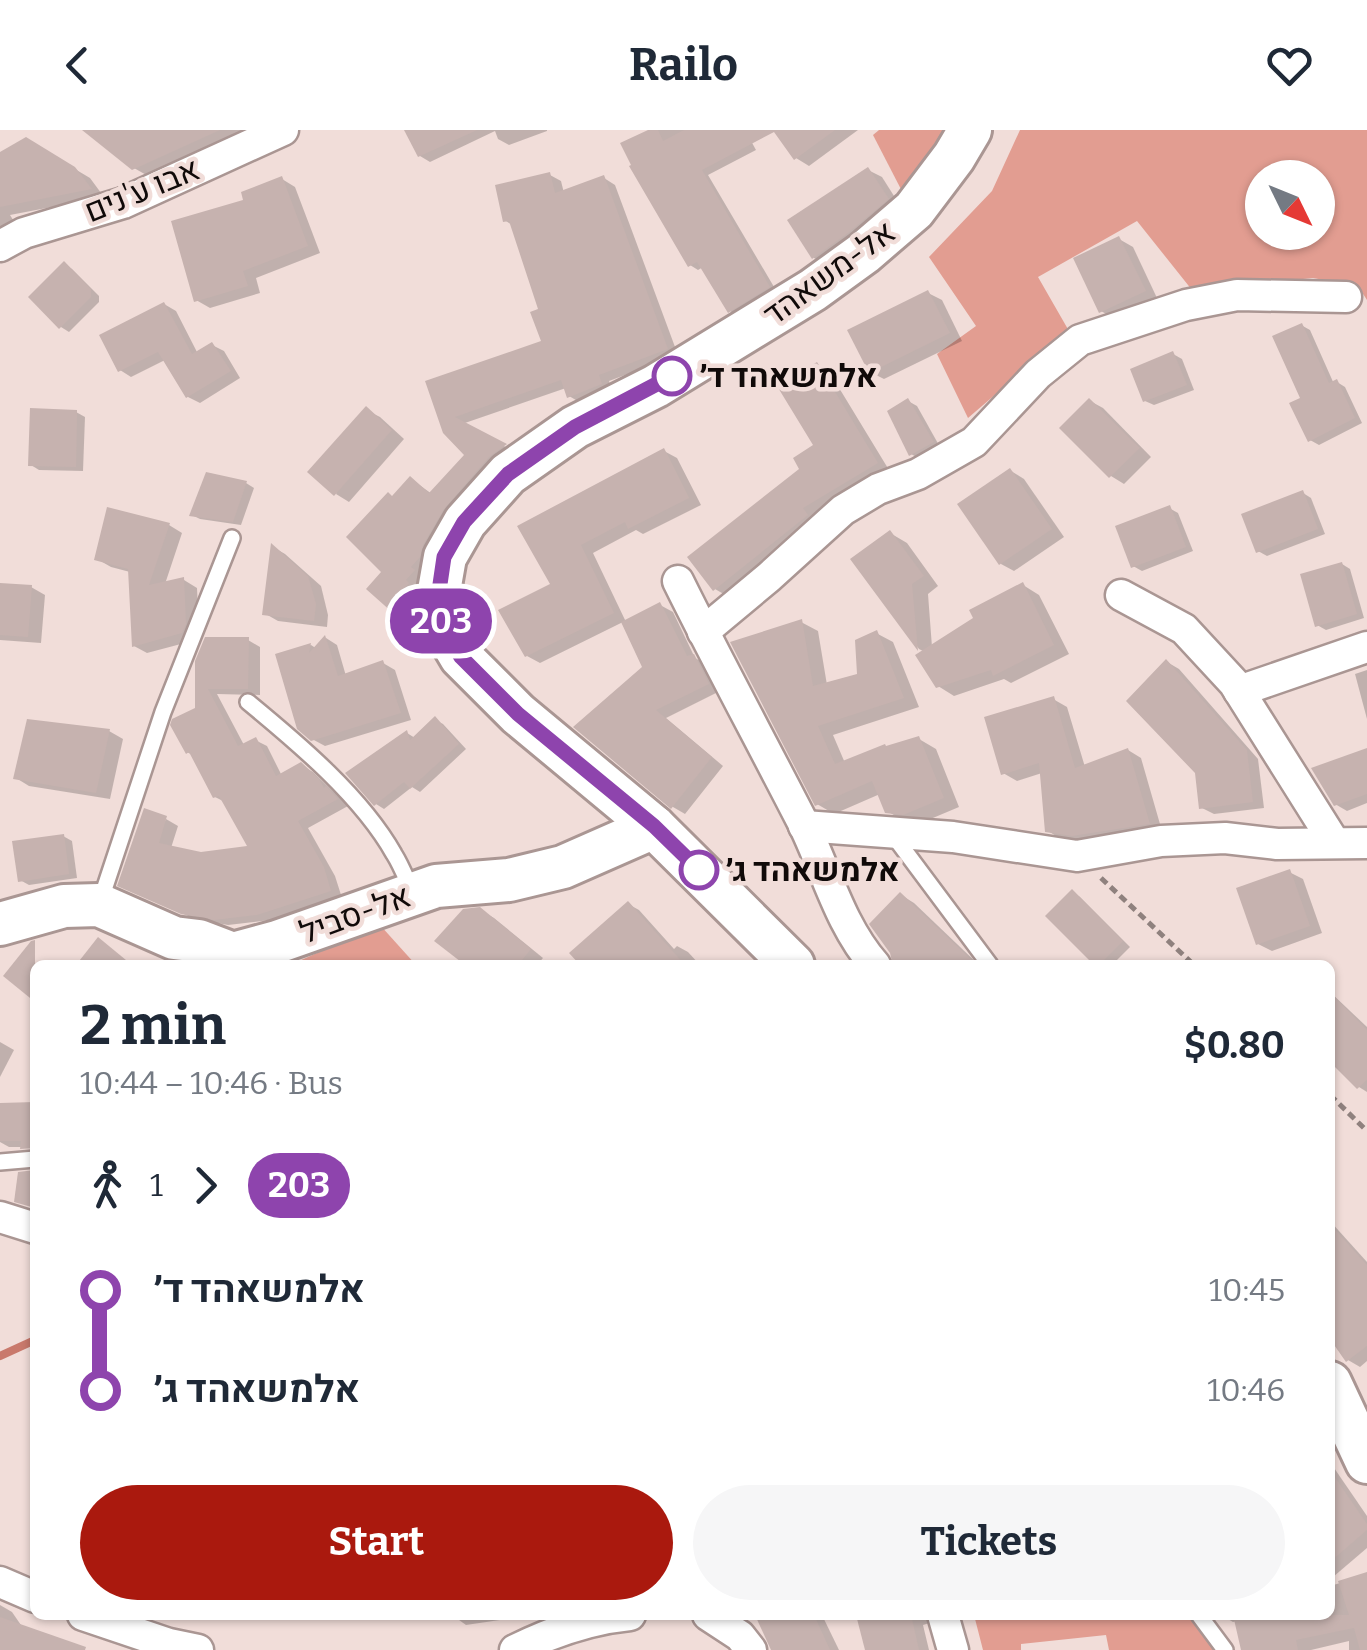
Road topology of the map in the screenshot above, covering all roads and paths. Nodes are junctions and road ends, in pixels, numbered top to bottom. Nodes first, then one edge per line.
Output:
1 (283, 130) edge
2 (970, 130) edge
3 (0, 246) edge
4 (1346, 297) dead end
5 (232, 538) dead end
6 (678, 581) dead end
7 (1120, 595) dead end
8 (703, 632) junction
9 (1367, 647) edge
10 (1239, 691) junction
11 (248, 702) dead end
12 (654, 826) junction
13 (804, 826) junction
14 (891, 831) junction
15 (1334, 842) junction
16 (1367, 844) edge
17 (1077, 856) junction
18 (413, 893) junction
19 (99, 905) junction
20 (0, 924) edge
21 (235, 960) edge
22 (788, 960) edge
23 (871, 960) edge
24 (986, 960) edge
25 (1189, 960) edge
26 (1335, 1100) edge
27 (1367, 1130) edge
28 (30, 1159) edge
29 (0, 1162) edge
30 (0, 1217) edge
31 (30, 1226) edge
32 (0, 1582) edge
33 (30, 1594) edge
34 (98, 1620) edge
35 (595, 1620) edge
36 (716, 1620) edge
37 (944, 1620) edge
38 (1203, 1620) edge
39 (198, 1650) edge
40 (515, 1650) edge
41 (751, 1650) edge
42 (953, 1650) edge
43 (1225, 1650) edge

1 - 3 street, אבו ע'נים
2 - 12 street, אל-משאהד
4 - 8 street
5 - 19 lane
6 - 8 street
7 - 10 street
8 - 13 street
9 - 10 street
10 - 15 street
11 - 18 lane
12 - 18 street, אל-סביל
12 - 22 street, אל-משאהד
13 - 14 street
13 - 23 street
14 - 17 street
14 - 24 lane
15 - 16 street
15 - 17 street
17 - 25 path
18 - 21 street, אל-סביל
19 - 20 street, אל-סביל
19 - 21 street, אל-סביל
26 - 27 path
28 - 29 lane
30 - 31 street
32 - 33 street
34 - 39 street
35 - 40 street
36 - 41 street
37 - 42 street
38 - 43 lane

